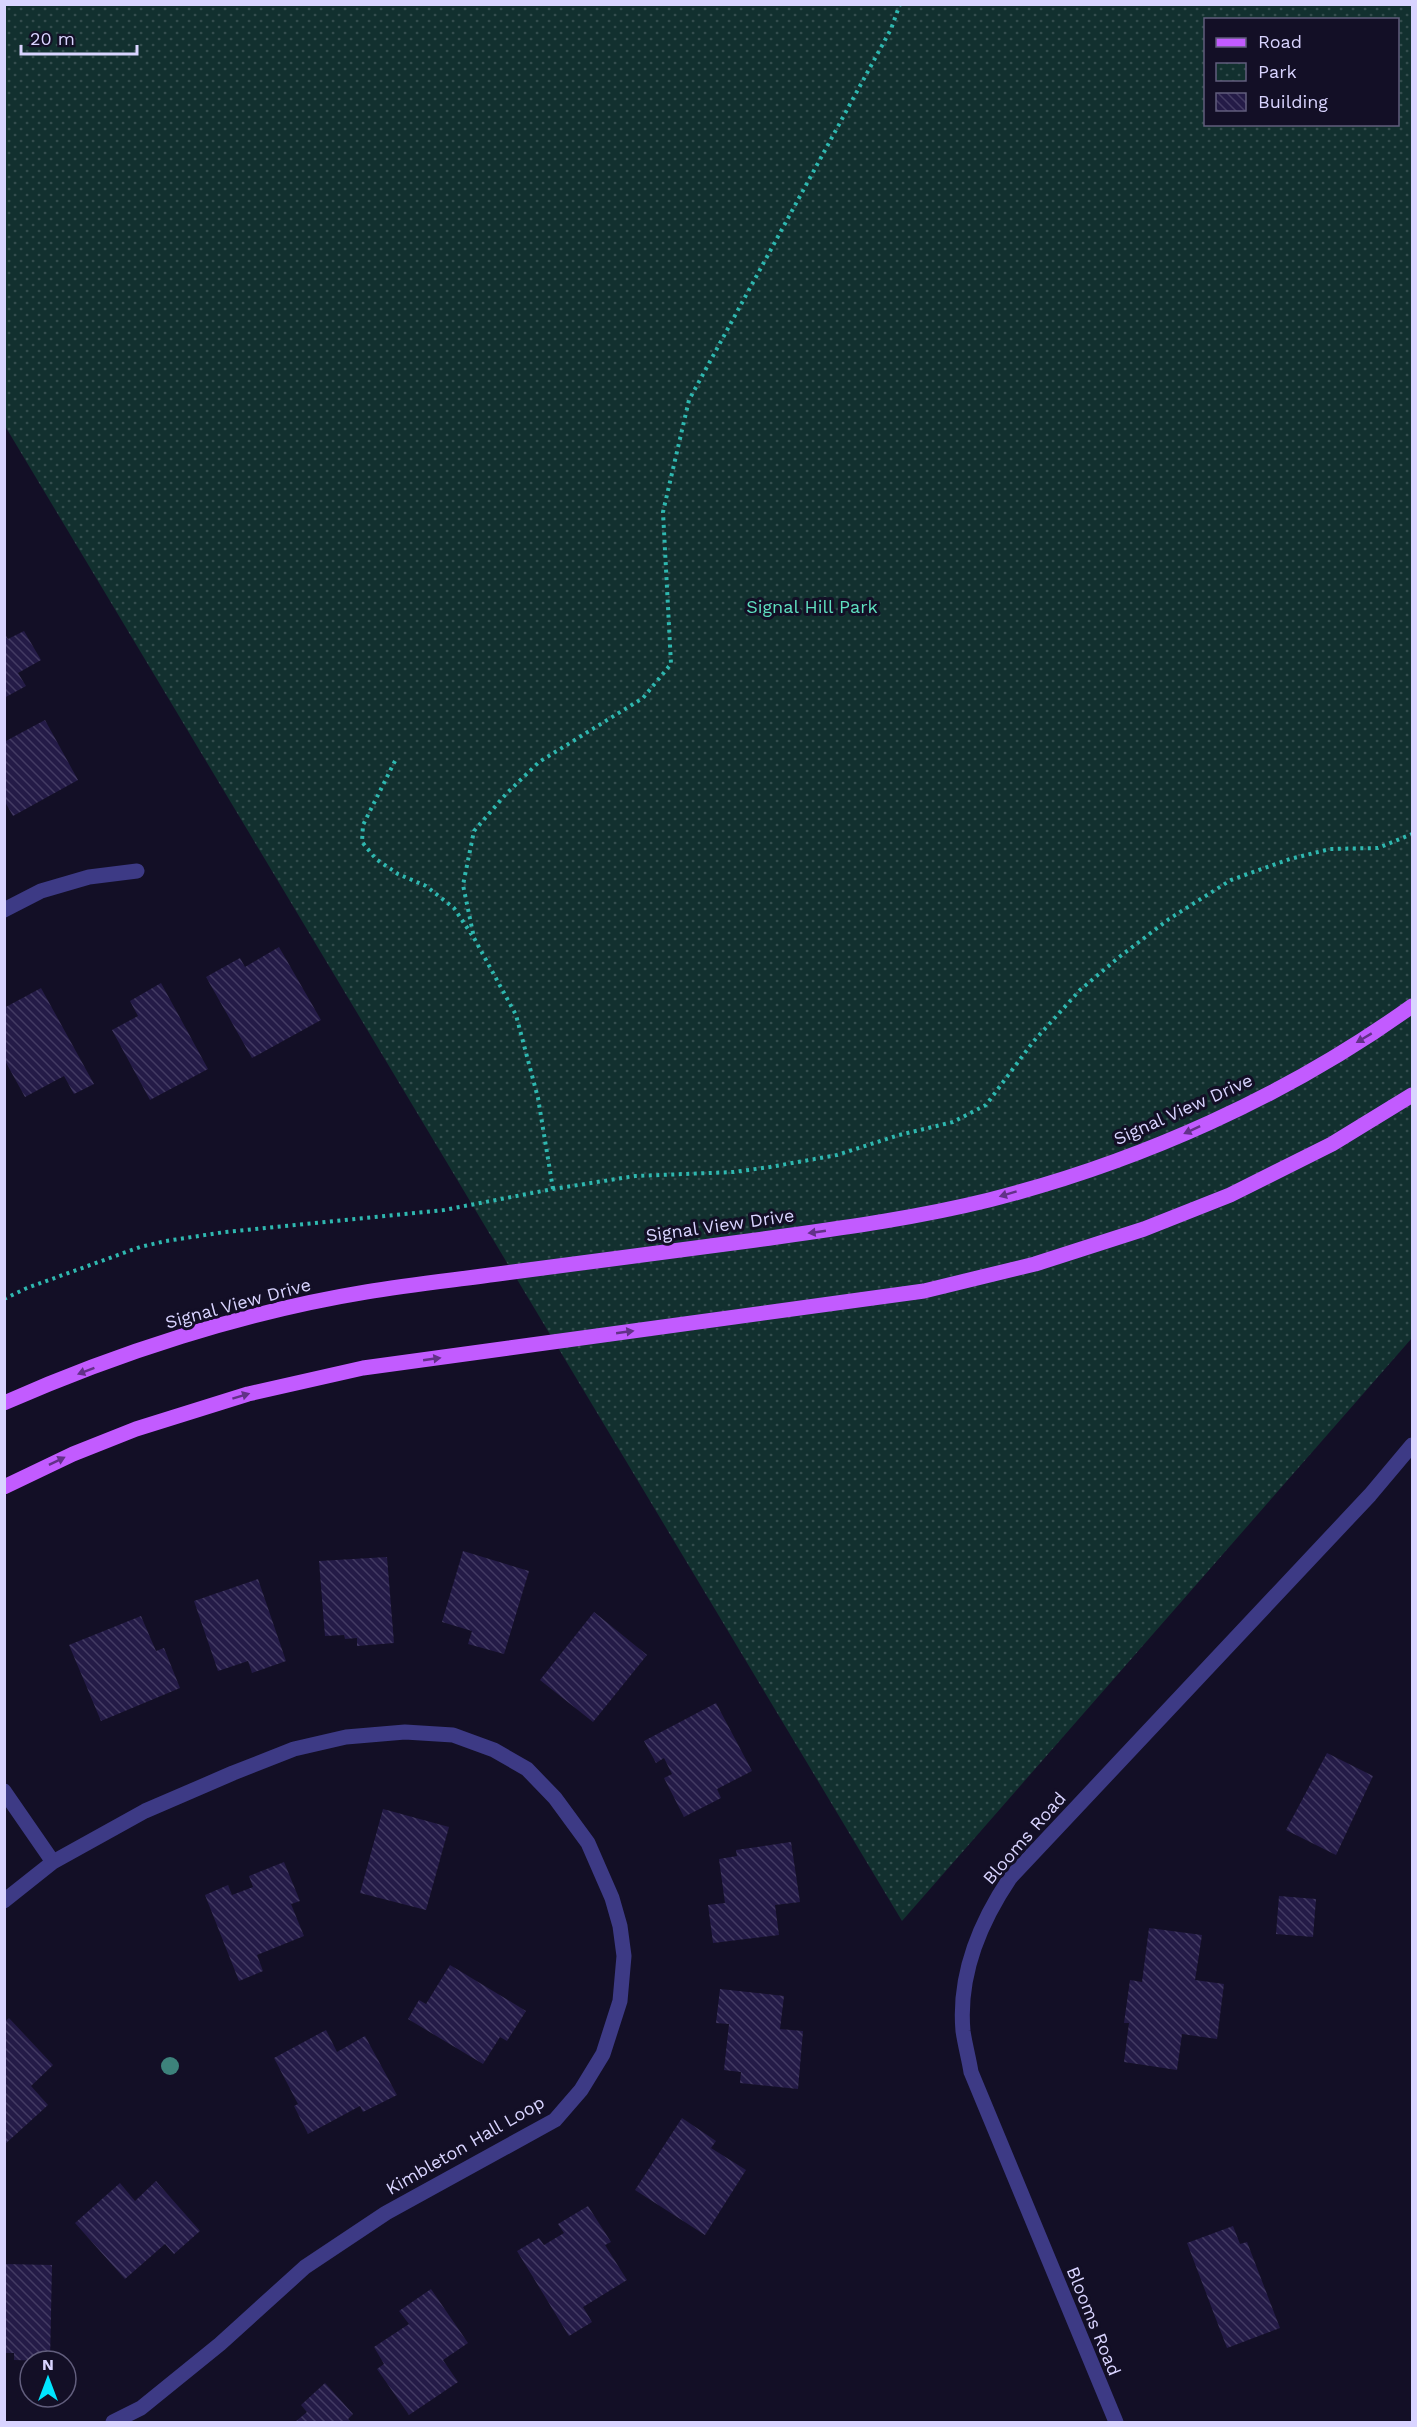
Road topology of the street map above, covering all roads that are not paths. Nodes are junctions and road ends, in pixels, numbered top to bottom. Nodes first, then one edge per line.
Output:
1 (137, 871) dead end
2 (4, 910) edge
3 (1413, 1006) edge
4 (1413, 1095) edge
5 (4, 1403) edge
6 (1413, 1445) edge
7 (4, 1487) edge
8 (4, 1791) edge
9 (53, 1862) junction
10 (4, 1901) edge
11 (113, 2422) edge
12 (1116, 2422) edge

1 - 2 street
3 -> 5 main road, Signal View Drive
7 -> 4 main road
6 - 12 street, Blooms Road
8 - 9 street
9 - 10 street, Kimbleton Hall Loop
9 - 11 street, Kimbleton Hall Loop

